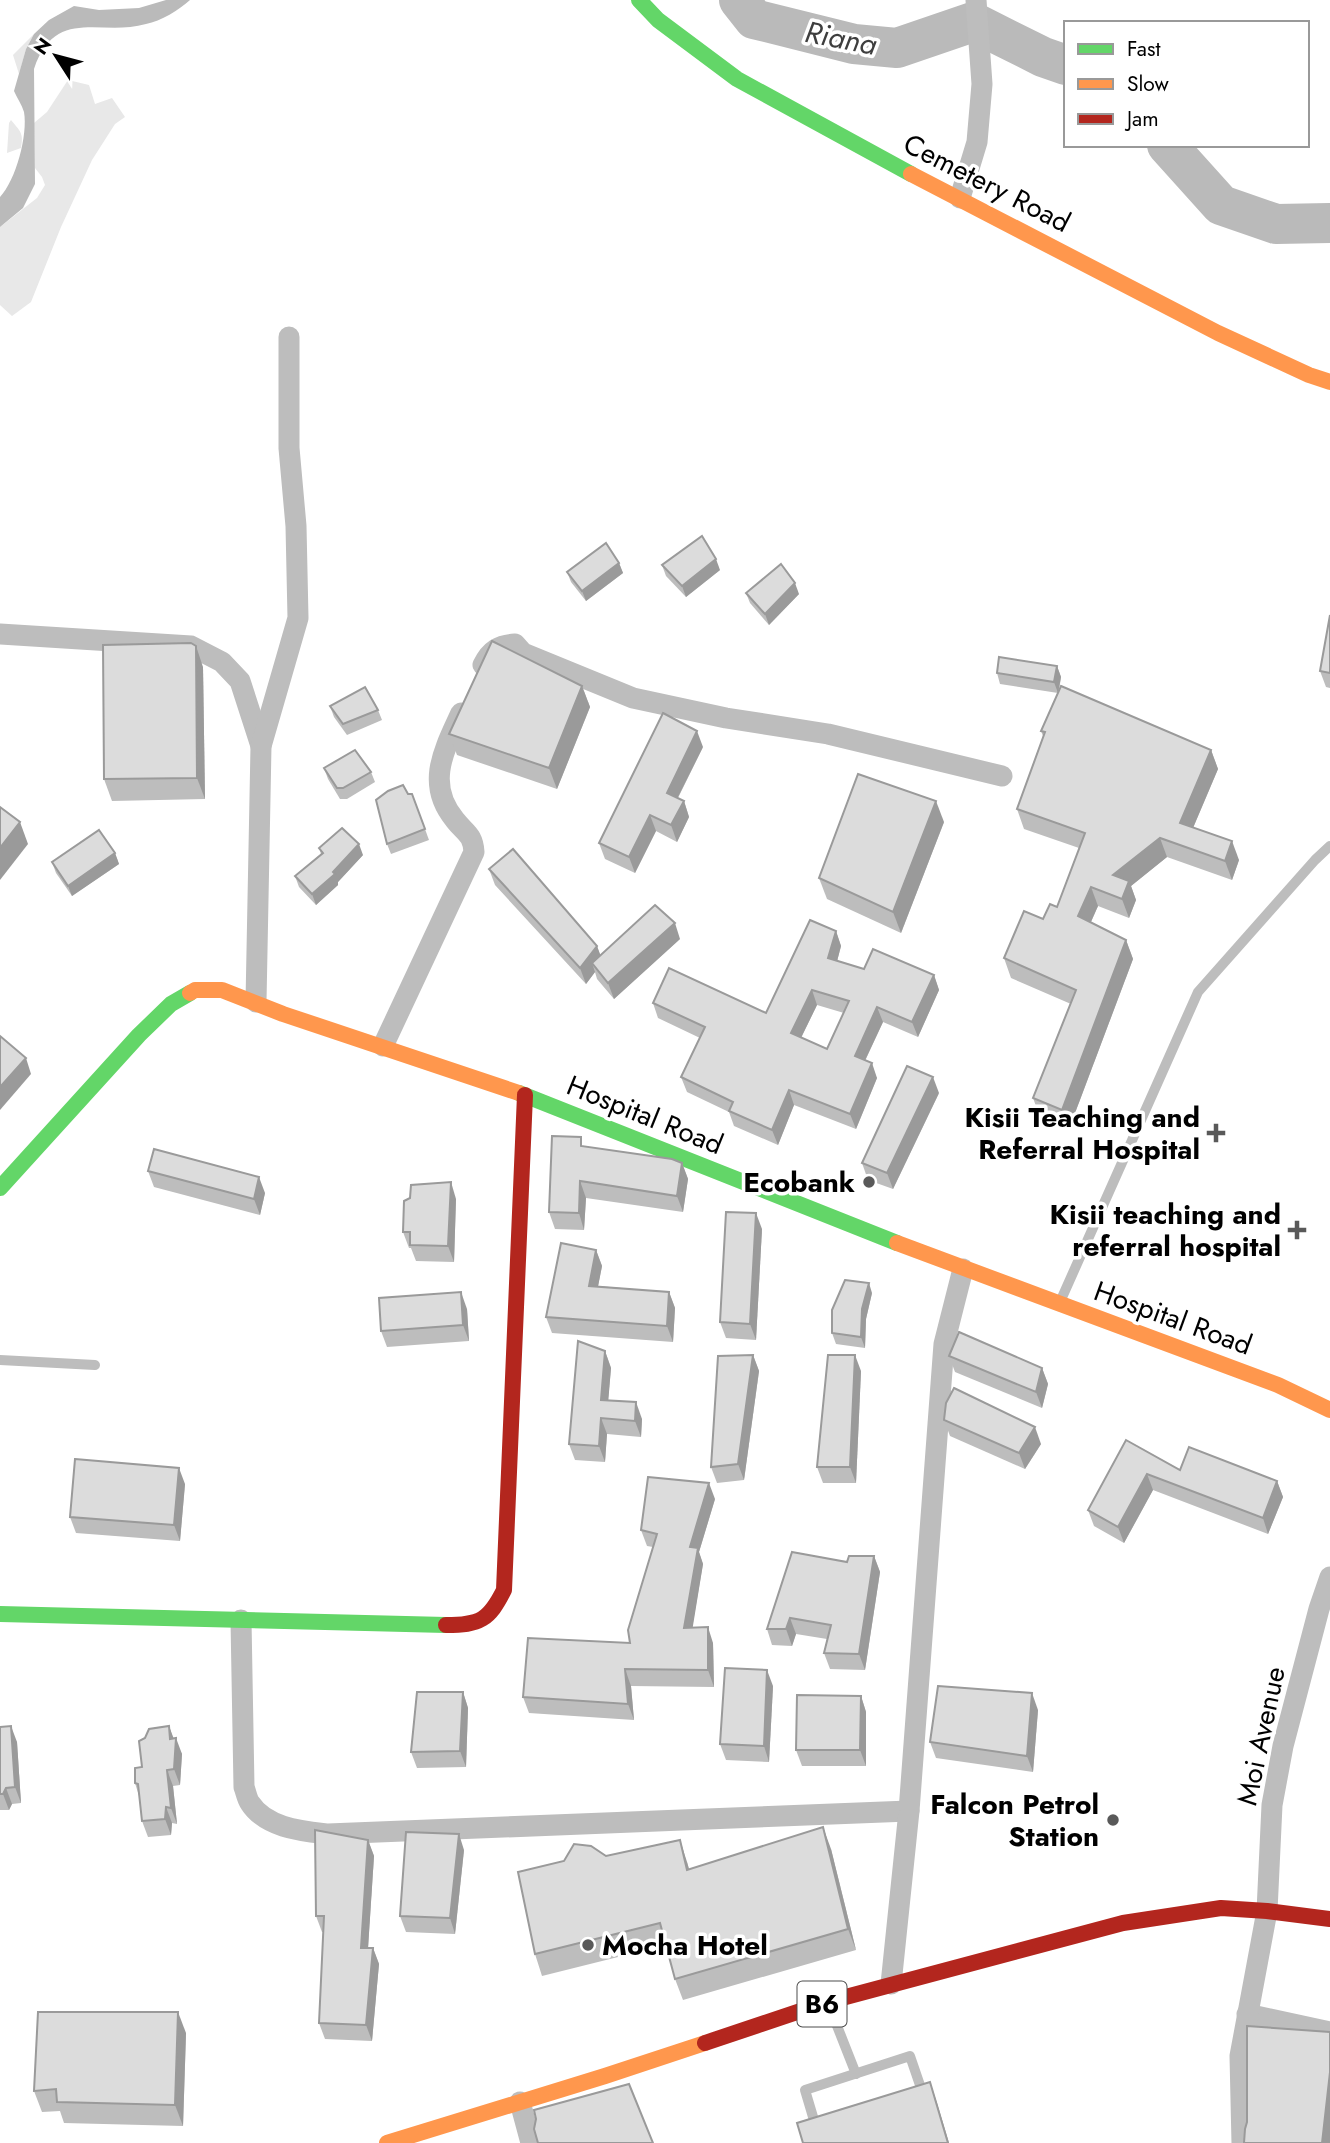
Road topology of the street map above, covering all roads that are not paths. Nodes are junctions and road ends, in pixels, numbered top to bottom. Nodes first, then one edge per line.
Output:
1 (639, 0) edge
2 (976, 0) edge
3 (960, 198) junction
4 (289, 337) dead end
5 (1330, 382) edge
6 (0, 634) edge
7 (261, 746) junction
8 (1002, 776) dead end
9 (1330, 846) edge
10 (256, 1002) junction
11 (383, 1046) junction
12 (525, 1095) junction
13 (0, 1188) edge
14 (963, 1269) junction
15 (1059, 1304) junction
16 (0, 1360) edge
17 (95, 1366) dead end
18 (1330, 1410) edge
19 (1330, 1577) edge
20 (1324, 1612) edge
21 (0, 1614) edge
22 (241, 1619) junction
23 (909, 1811) junction
24 (1267, 1911) junction
25 (1330, 1919) edge
26 (891, 1984) junction
27 (827, 2002) junction
28 (1247, 2014) junction
29 (1330, 2032) edge
30 (856, 2074) junction
31 (520, 2102) junction
32 (387, 2143) edge
33 (531, 2143) edge
34 (1242, 2143) edge

1 - 3 main road, Cemetery Road
2 - 3 street
3 - 5 main road, Cemetery Road
4 - 7 street
6 - 7 street
7 - 10 street
8 - 11 street
9 - 15 lane
10 - 11 main road, Hospital Road
10 - 13 main road, Hospital Road
11 - 12 main road, Hospital Road
12 - 14 main road, Hospital Road
12 - 22 main road
14 - 15 main road, Hospital Road
14 - 23 street
15 - 18 main road, Hospital Road
16 - 17 lane
19 - 20 street, Moi Avenue
20 - 24 street, Moi Avenue
21 - 22 main road
22 - 23 street
23 - 26 street
24 - 25 main road, B6
24 - 26 main road, B6
24 - 28 street, Moi Avenue
26 - 27 main road, B6
27 - 30 lane
27 - 31 main road, B6
28 - 29 street
28 - 34 street, Moi Avenue
30 - 30 lane
31 - 32 main road, B6
31 - 33 street

